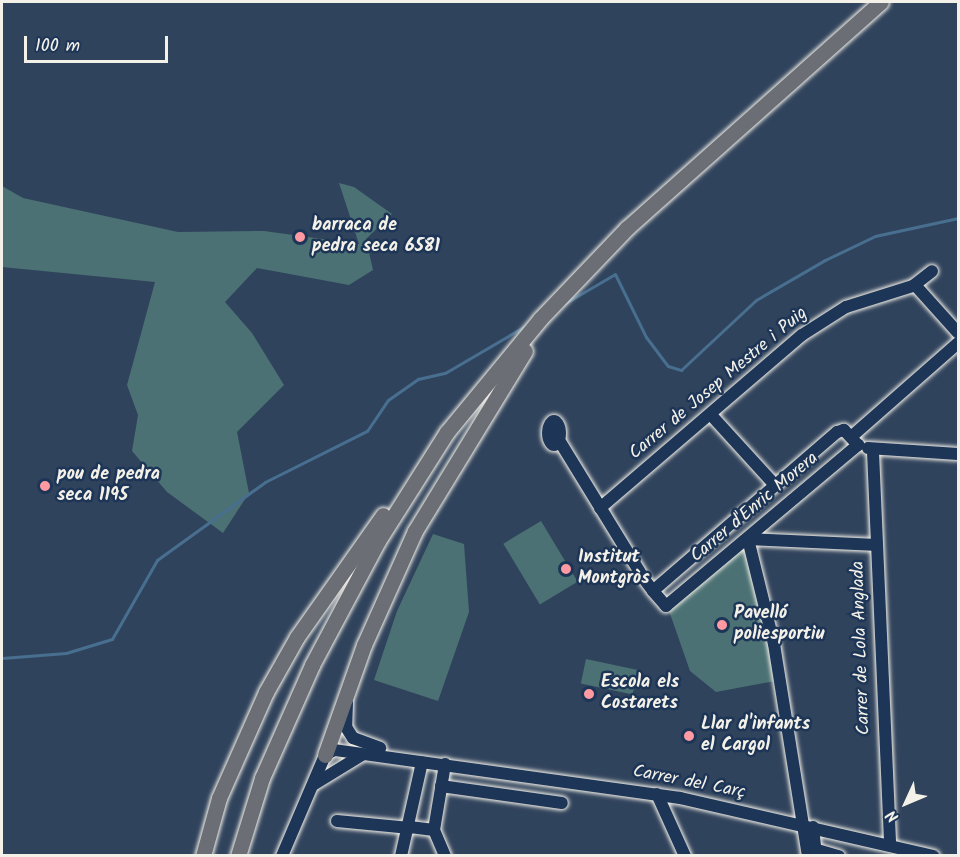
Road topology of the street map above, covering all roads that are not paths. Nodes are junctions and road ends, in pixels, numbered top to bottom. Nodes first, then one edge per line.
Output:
1 (881, 2) edge
2 (932, 271) dead end
3 (915, 285) junction
4 (541, 319) junction
5 (958, 333) edge
6 (958, 343) edge
7 (711, 415) junction
8 (554, 432) dead end
9 (854, 442) junction
10 (873, 452) junction
11 (958, 454) edge
12 (775, 485) junction
13 (398, 505) junction
14 (600, 508) junction
15 (748, 539) junction
16 (877, 545) junction
17 (653, 591) junction
18 (348, 692) junction
19 (366, 753) junction
20 (325, 755) junction
21 (422, 762) junction
22 (440, 764) junction
23 (312, 786) junction
24 (441, 786) junction
25 (657, 794) junction
26 (562, 803) dead end
27 (337, 821) dead end
28 (807, 825) junction
29 (410, 828) junction
30 (434, 830) junction
31 (890, 843) junction
32 (813, 853) edge
33 (203, 855) edge
34 (238, 855) edge
35 (282, 855) edge
36 (401, 855) edge
37 (445, 855) edge
38 (685, 855) edge
39 (839, 855) edge
40 (933, 855) edge

1 - 4 main road
2 - 3 street, Carrer de Josep Mestre i Puig
3 - 5 street
3 - 7 street, Carrer de Josep Mestre i Puig
4 - 13 main road
4 - 18 main road
6 - 9 street, Carrer d'Enric Morera
7 - 12 street
7 - 14 street, Carrer de Josep Mestre i Puig
8 - 14 street
9 - 10 street
9 - 12 street, Carrer d'Enric Morera
9 - 15 street, Carrer d'Enric Morera
10 - 11 street
10 - 16 street, Carrer de Lola Anglada
12 - 17 street, Carrer d'Enric Morera
13 - 33 main road
13 - 34 main road
14 - 17 street
15 - 16 street
15 - 17 street, Carrer d'Enric Morera
15 - 28 street
16 - 31 street, Carrer de Lola Anglada
18 - 20 main road
18 - 22 street, Carrer del Carç
19 - 20 street, Carrer del Carç
19 - 21 street, Carrer del Carç
19 - 23 street
20 - 23 street
21 - 22 street, Carrer del Carç
21 - 29 street
22 - 24 street
22 - 25 street, Carrer del Carç
23 - 35 street
24 - 26 street
24 - 30 street
25 - 28 street, Carrer del Carç
25 - 38 street
27 - 29 street
28 - 31 street, Carrer del Carç
28 - 32 street
29 - 30 street
29 - 36 street
30 - 37 street
31 - 40 street, Carrer del Carç
32 - 39 street

